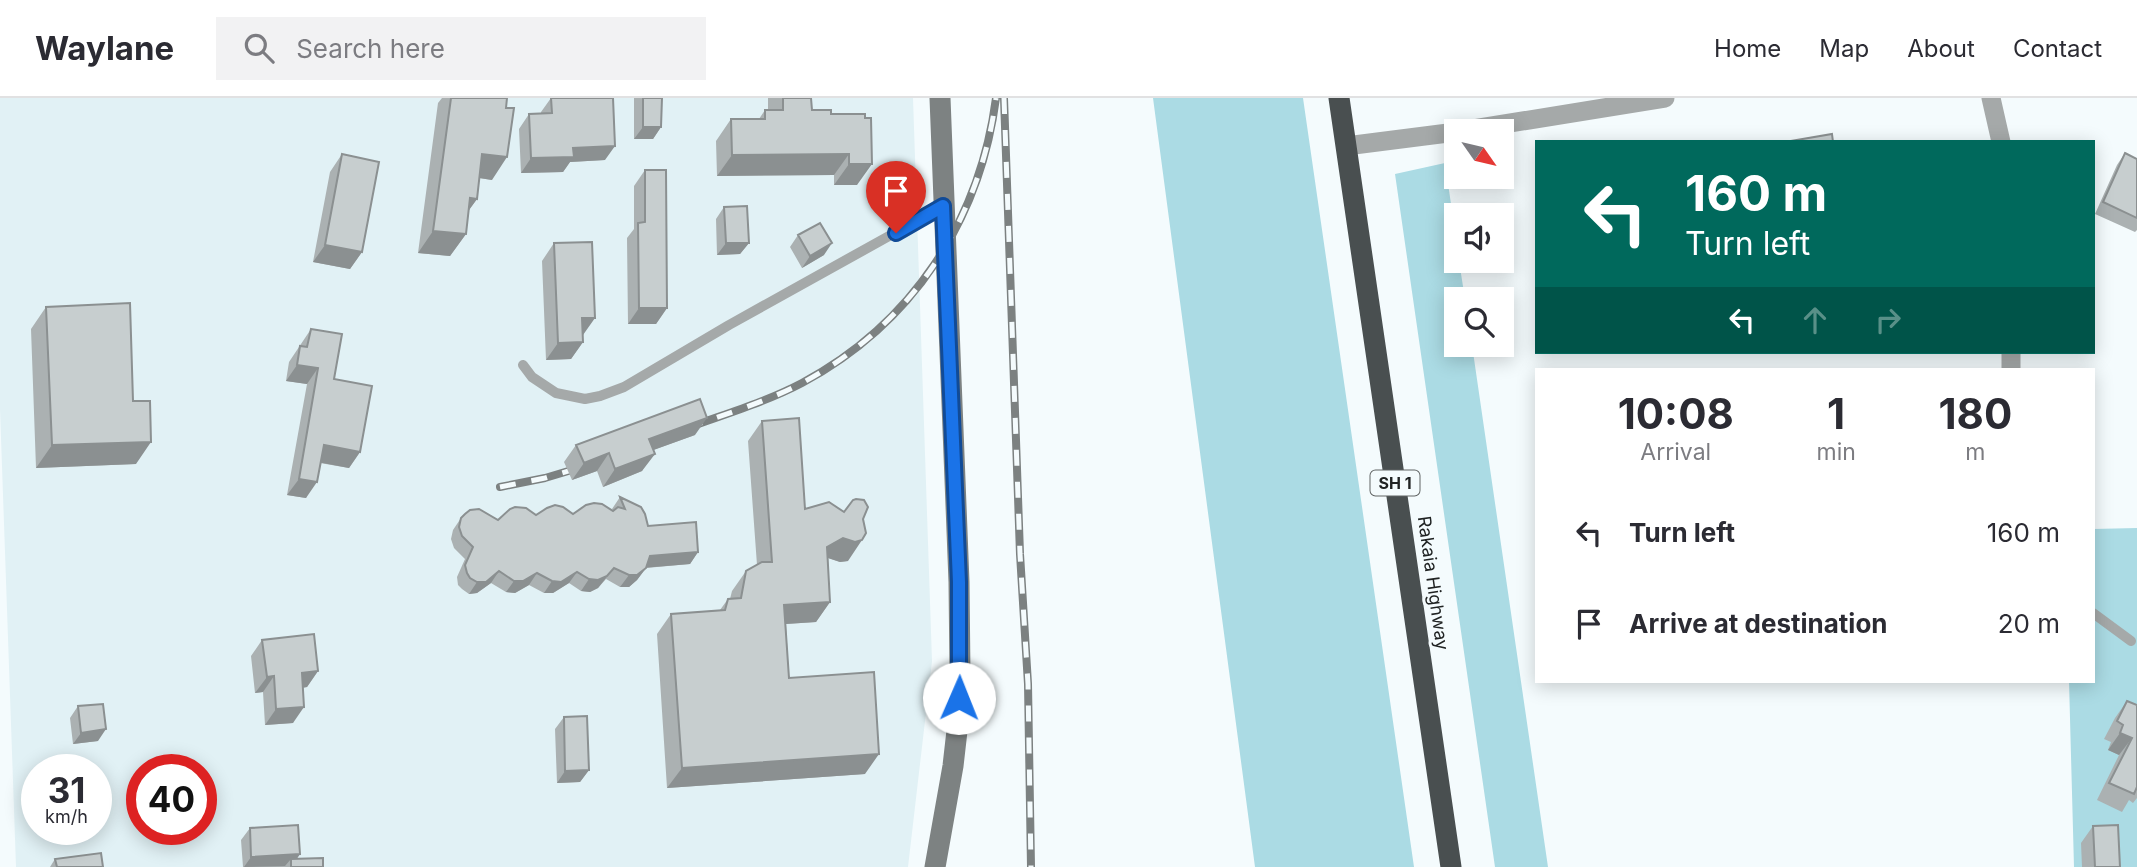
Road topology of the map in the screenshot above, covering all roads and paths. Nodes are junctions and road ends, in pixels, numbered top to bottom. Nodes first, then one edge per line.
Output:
1 (940, 98) edge
2 (1339, 98) edge
3 (1665, 98) edge
4 (1992, 98) edge
5 (1514, 123) edge
6 (1444, 134) edge
7 (2001, 140) edge
8 (1346, 146) junction
9 (943, 206) junction
10 (523, 365) dead end
11 (2095, 614) edge
12 (2132, 641) dead end
13 (935, 867) edge
14 (1451, 867) edge

1 - 9 street
2 - 8 highway, Rakaia Highway / SH 1
3 - 5 street
4 - 7 street
6 - 8 street
8 - 14 highway, Rakaia Highway / SH 1
9 - 10 lane
9 - 13 street
11 - 12 lane

